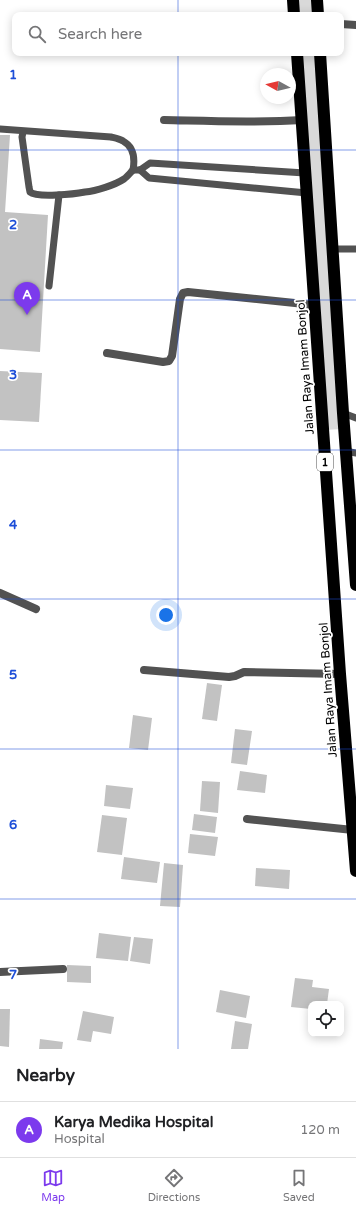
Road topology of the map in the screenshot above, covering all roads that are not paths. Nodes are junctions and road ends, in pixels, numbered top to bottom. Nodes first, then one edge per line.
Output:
1 (293, 0) edge
2 (317, 0) edge
3 (294, 12) edge
4 (318, 12) edge
5 (344, 24) edge
6 (356, 25) edge
7 (297, 56) edge
8 (320, 56) edge
9 (164, 120) dead end
10 (302, 120) junction
11 (0, 129) edge
12 (23, 132) junction
13 (136, 170) junction
14 (305, 173) junction
15 (307, 192) junction
16 (59, 195) junction
17 (333, 249) junction
18 (356, 249) edge
19 (49, 286) dead end
20 (314, 305) junction
21 (107, 353) dead end
22 (343, 413) junction
23 (356, 418) edge
24 (344, 429) junction
25 (323, 430) junction
26 (351, 452) edge
27 (356, 584) edge
28 (0, 593) edge
29 (36, 609) dead end
30 (144, 670) dead end
31 (340, 674) junction
32 (247, 819) dead end
33 (353, 830) junction
34 (356, 870) edge
35 (63, 969) dead end
36 (0, 972) edge

1 - 3 highway
2 - 4 highway
5 - 6 street
7 - 10 highway, Jalan Raya Imam Bonjol / 1
8 - 17 highway, 1
9 - 10 street
10 - 14 highway, Jalan Raya Imam Bonjol / 1
11 - 12 lane
12 - 13 lane
12 - 16 lane
13 - 14 lane
13 - 15 lane
13 - 16 lane
14 - 15 highway, Jalan Raya Imam Bonjol / 1
15 - 20 highway, Jalan Raya Imam Bonjol / 1
16 - 19 lane
17 - 18 lane
17 - 22 highway, 1
20 - 21 street
20 - 25 highway, Jalan Raya Imam Bonjol / 1
22 - 23 lane
22 - 24 highway, 1
24 - 25 highway
24 - 26 highway, 1
25 - 31 highway, Jalan Raya Imam Bonjol / 1
26 - 27 highway, 1
28 - 29 street
30 - 31 street
31 - 33 highway, Jalan Raya Imam Bonjol / 1
32 - 33 street
33 - 34 highway, Jalan Raya Imam Bonjol / 1
35 - 36 street

